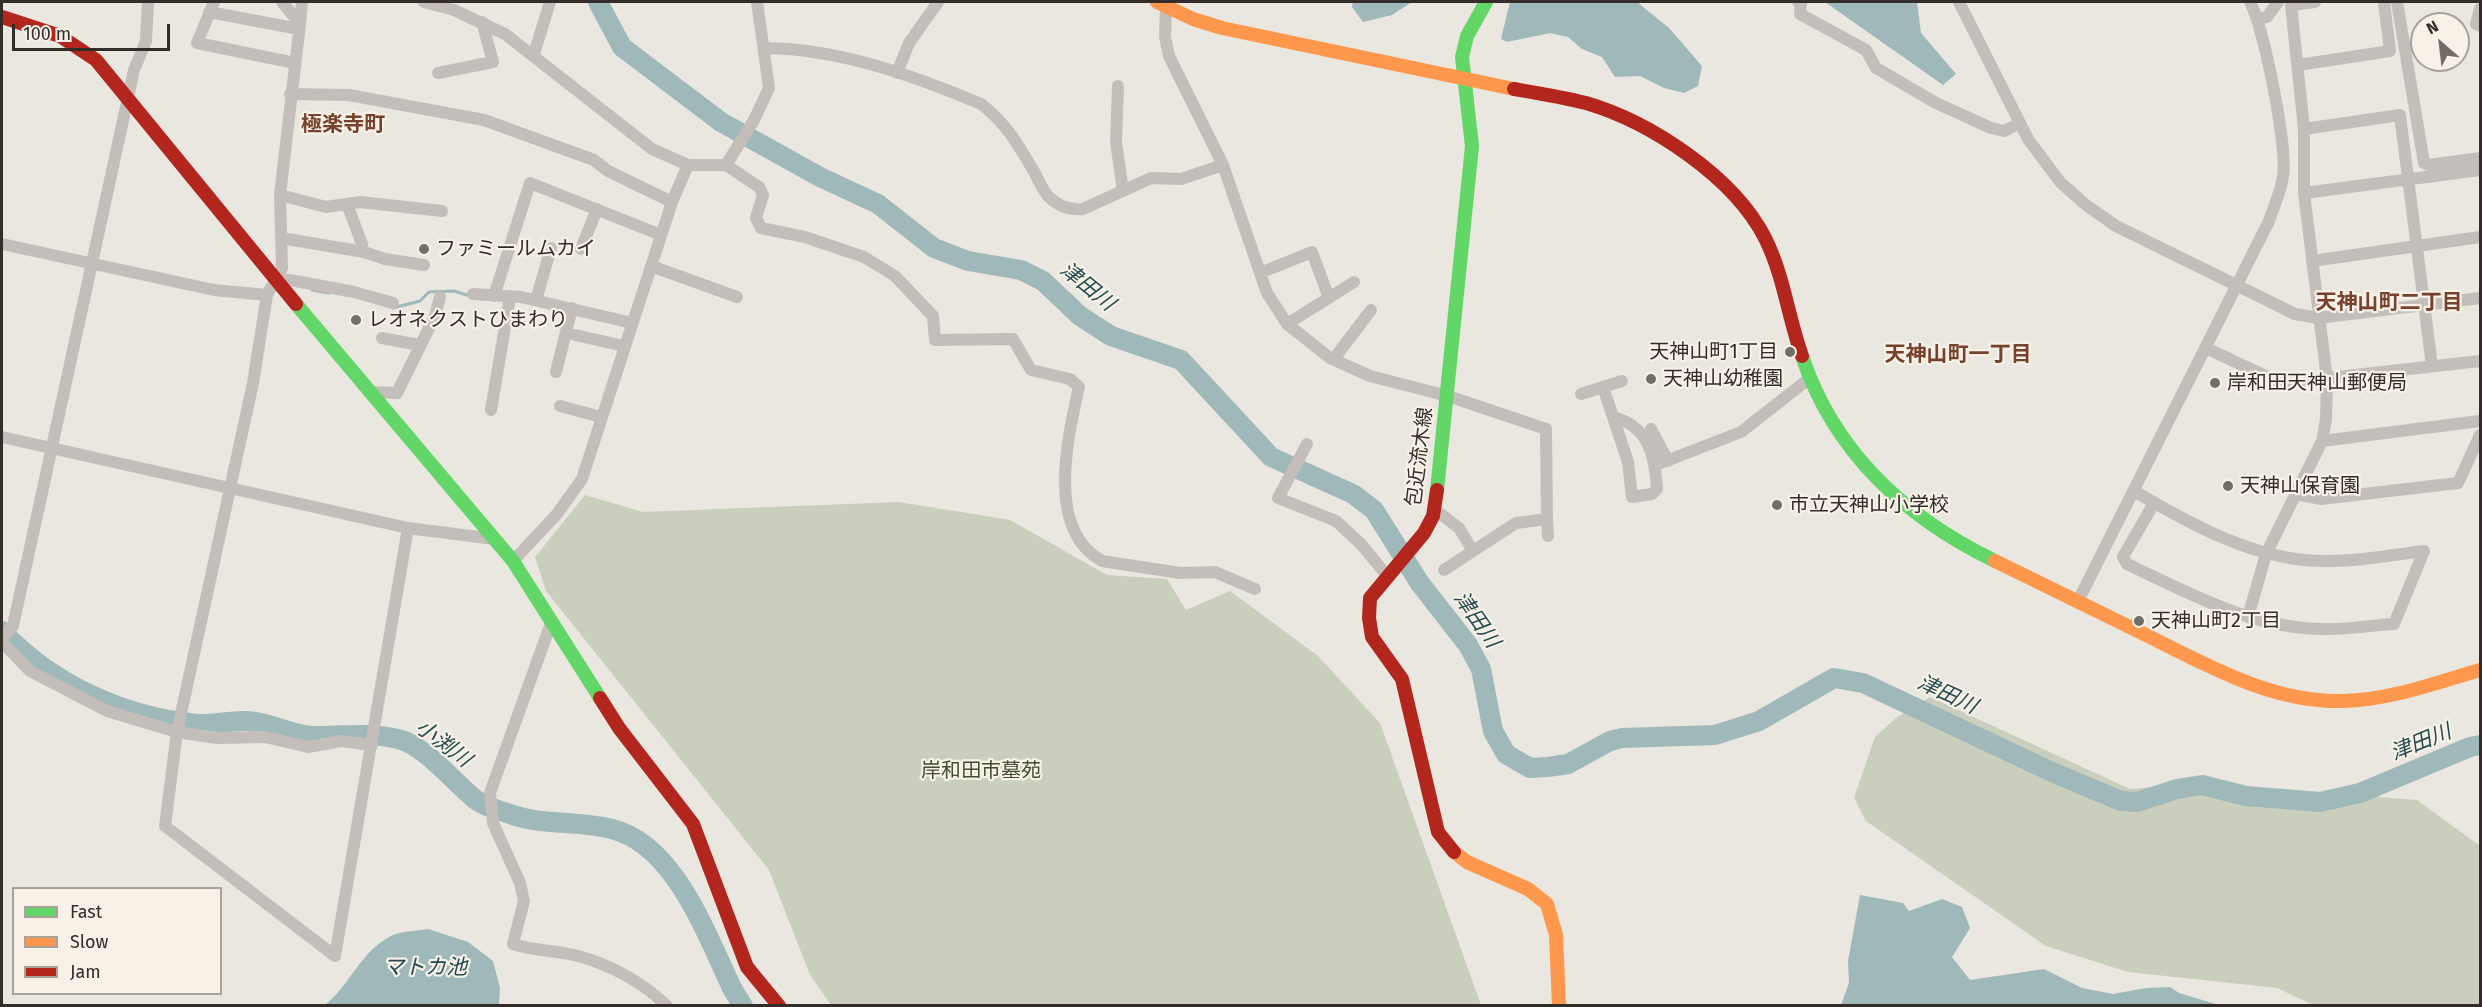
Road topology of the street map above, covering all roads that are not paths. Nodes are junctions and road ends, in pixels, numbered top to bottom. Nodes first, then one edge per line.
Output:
1 (148, 2) edge
2 (282, 2) edge
3 (303, 2) edge
4 (424, 2) edge
5 (550, 2) edge
6 (757, 2) edge
7 (938, 2) edge
8 (1486, 2) edge
9 (1798, 2) edge
10 (1959, 2) edge
11 (2250, 2) edge
12 (2278, 2) edge
13 (2315, 2) edge
14 (2384, 2) edge
15 (2397, 2) edge
16 (1162, 4) edge
17 (212, 7) edge
18 (2481, 9) edge
19 (2, 17) edge
20 (2258, 19) junction
21 (482, 22) junction
22 (2481, 26) edge
23 (300, 27) junction
24 (765, 48) junction
25 (534, 54) junction
26 (295, 63) junction
27 (2298, 65) junction
28 (438, 73) dead end
29 (897, 73) junction
30 (1464, 77) junction
31 (1118, 86) dead end
32 (290, 94) junction
33 (130, 98) junction
34 (2020, 123) junction
35 (2304, 129) junction
36 (2481, 158) edge
37 (688, 165) junction
38 (726, 165) junction
39 (1223, 165) junction
40 (2481, 170) edge
41 (2410, 179) junction
42 (1124, 191) junction
43 (2304, 193) junction
44 (280, 195) junction
45 (672, 202) junction
46 (347, 204) junction
47 (597, 209) junction
48 (442, 211) dead end
49 (661, 235) junction
50 (2481, 237) edge
51 (281, 238) junction
52 (2, 244) edge
53 (363, 244) dead end
54 (2417, 246) junction
55 (551, 248) dead end
56 (581, 249) dead end
57 (2312, 261) junction
58 (92, 264) junction
59 (424, 265) dead end
60 (651, 266) junction
61 (1260, 273) junction
62 (277, 280) junction
63 (1354, 282) dead end
64 (2237, 286) junction
65 (472, 294) dead end
66 (267, 295) junction
67 (494, 296) junction
68 (440, 297) dead end
69 (510, 297) junction
70 (737, 297) dead end
71 (1329, 298) junction
72 (2481, 298) edge
73 (536, 300) junction
74 (393, 303) dead end
75 (2424, 307) junction
76 (572, 308) junction
77 (1371, 310) dead end
78 (2318, 318) junction
79 (632, 323) junction
80 (1287, 324) junction
81 (575, 335) dead end
82 (382, 338) dead end
83 (419, 345) junction
84 (624, 346) junction
85 (2206, 348) junction
86 (1329, 358) junction
87 (2481, 361) edge
88 (2432, 366) junction
89 (556, 372) dead end
90 (1810, 378) junction
91 (2327, 379) junction
92 (1622, 381) dead end
93 (1603, 387) junction
94 (369, 392) junction
95 (1581, 394) dead end
96 (1448, 396) junction
97 (560, 406) dead end
98 (491, 410) dead end
99 (602, 417) junction
100 (1613, 417) junction
101 (2481, 421) edge
102 (1651, 429) dead end
103 (2481, 435) edge
104 (2, 437) edge
105 (2322, 441) junction
106 (1307, 444) dead end
107 (51, 449) junction
108 (1662, 463) junction
109 (230, 489) junction
110 (2134, 491) junction
111 (2295, 494) junction
112 (2154, 503) junction
113 (1434, 509) junction
114 (1547, 519) junction
115 (408, 528) junction
116 (1548, 536) dead end
117 (494, 539) junction
118 (1473, 551) junction
119 (2266, 554) junction
120 (513, 561) junction
121 (1444, 570) dead end
122 (1391, 573) junction
123 (1254, 589) dead end
124 (2078, 601) junction
125 (2248, 617) junction
126 (551, 623) junction
127 (2, 640) edge
128 (2481, 670) edge
129 (177, 732) junction
130 (372, 745) junction
131 (667, 1005) edge
132 (779, 1005) edge
133 (1559, 1005) edge

1 - 33 street
2 - 23 street
3 - 23 street
4 - 21 street
5 - 25 street
6 - 24 street
7 - 29 street
8 - 30 street, 包近流木線
9 - 34 street
10 - 34 street
11 - 20 street
12 - 20 street
13 - 27 street
14 - 27 street
15 - 36 street
16 - 30 street
16 - 39 street
17 - 23 street
17 - 26 street
18 - 22 street
19 - 33 street
20 - 64 street
21 - 25 street
21 - 28 street
23 - 26 street
24 - 29 street
24 - 38 street
25 - 37 street
26 - 32 street
27 - 35 street
29 - 42 street
30 - 90 street
30 - 96 street, 包近流木線
31 - 42 street
32 - 44 street
32 - 45 street
33 - 58 street
33 - 62 street
34 - 64 street
35 - 41 street
35 - 43 street
37 - 38 street
37 - 45 street
38 - 123 street
39 - 42 street
39 - 61 street
40 - 41 street
41 - 43 street
41 - 54 street
43 - 57 street
44 - 46 street
44 - 51 street
45 - 49 street
46 - 48 street
46 - 53 street
47 - 49 street
47 - 56 street
47 - 67 street
49 - 60 street
50 - 54 street
51 - 59 street
51 - 62 street
52 - 58 street
54 - 57 street
54 - 75 street
55 - 73 street
57 - 78 street
58 - 66 street
58 - 107 street
60 - 70 street
60 - 79 street
61 - 71 street
61 - 80 street
62 - 66 street
62 - 74 street
62 - 94 street
63 - 71 street
64 - 78 street
64 - 85 street
65 - 67 street
66 - 109 street
67 - 69 street
68 - 83 street
69 - 73 street
69 - 98 street
71 - 80 street
72 - 75 street
73 - 76 street
75 - 78 street
75 - 88 street
76 - 79 street
76 - 89 street
77 - 86 street
78 - 91 street
79 - 84 street
80 - 86 street
81 - 84 street
82 - 83 street
83 - 94 street
84 - 99 street
85 - 91 street
85 - 110 street
86 - 96 street
87 - 88 street
88 - 91 street
90 - 108 street
90 - 124 street
91 - 105 street
92 - 93 street
93 - 95 street
93 - 100 street
94 - 117 street
96 - 113 street, 包近流木線
96 - 114 street
97 - 99 street
99 - 120 street
100 - 108 street
100 - 108 street
101 - 105 street
102 - 108 street
103 - 111 street
104 - 107 street
105 - 111 street
106 - 122 street
107 - 109 street
107 - 127 street
109 - 115 street
109 - 129 street
110 - 112 street
110 - 124 street
111 - 119 street
112 - 119 street
112 - 125 street
113 - 118 street
113 - 122 street, 包近流木線
114 - 116 street
114 - 118 street
115 - 117 street
115 - 130 street
117 - 120 street
118 - 121 street
119 - 125 street
119 - 125 street
120 - 126 street
122 - 133 street, 包近流木線
124 - 128 street
126 - 131 street
126 - 132 street
127 - 129 street
129 - 130 street
129 - 130 street

